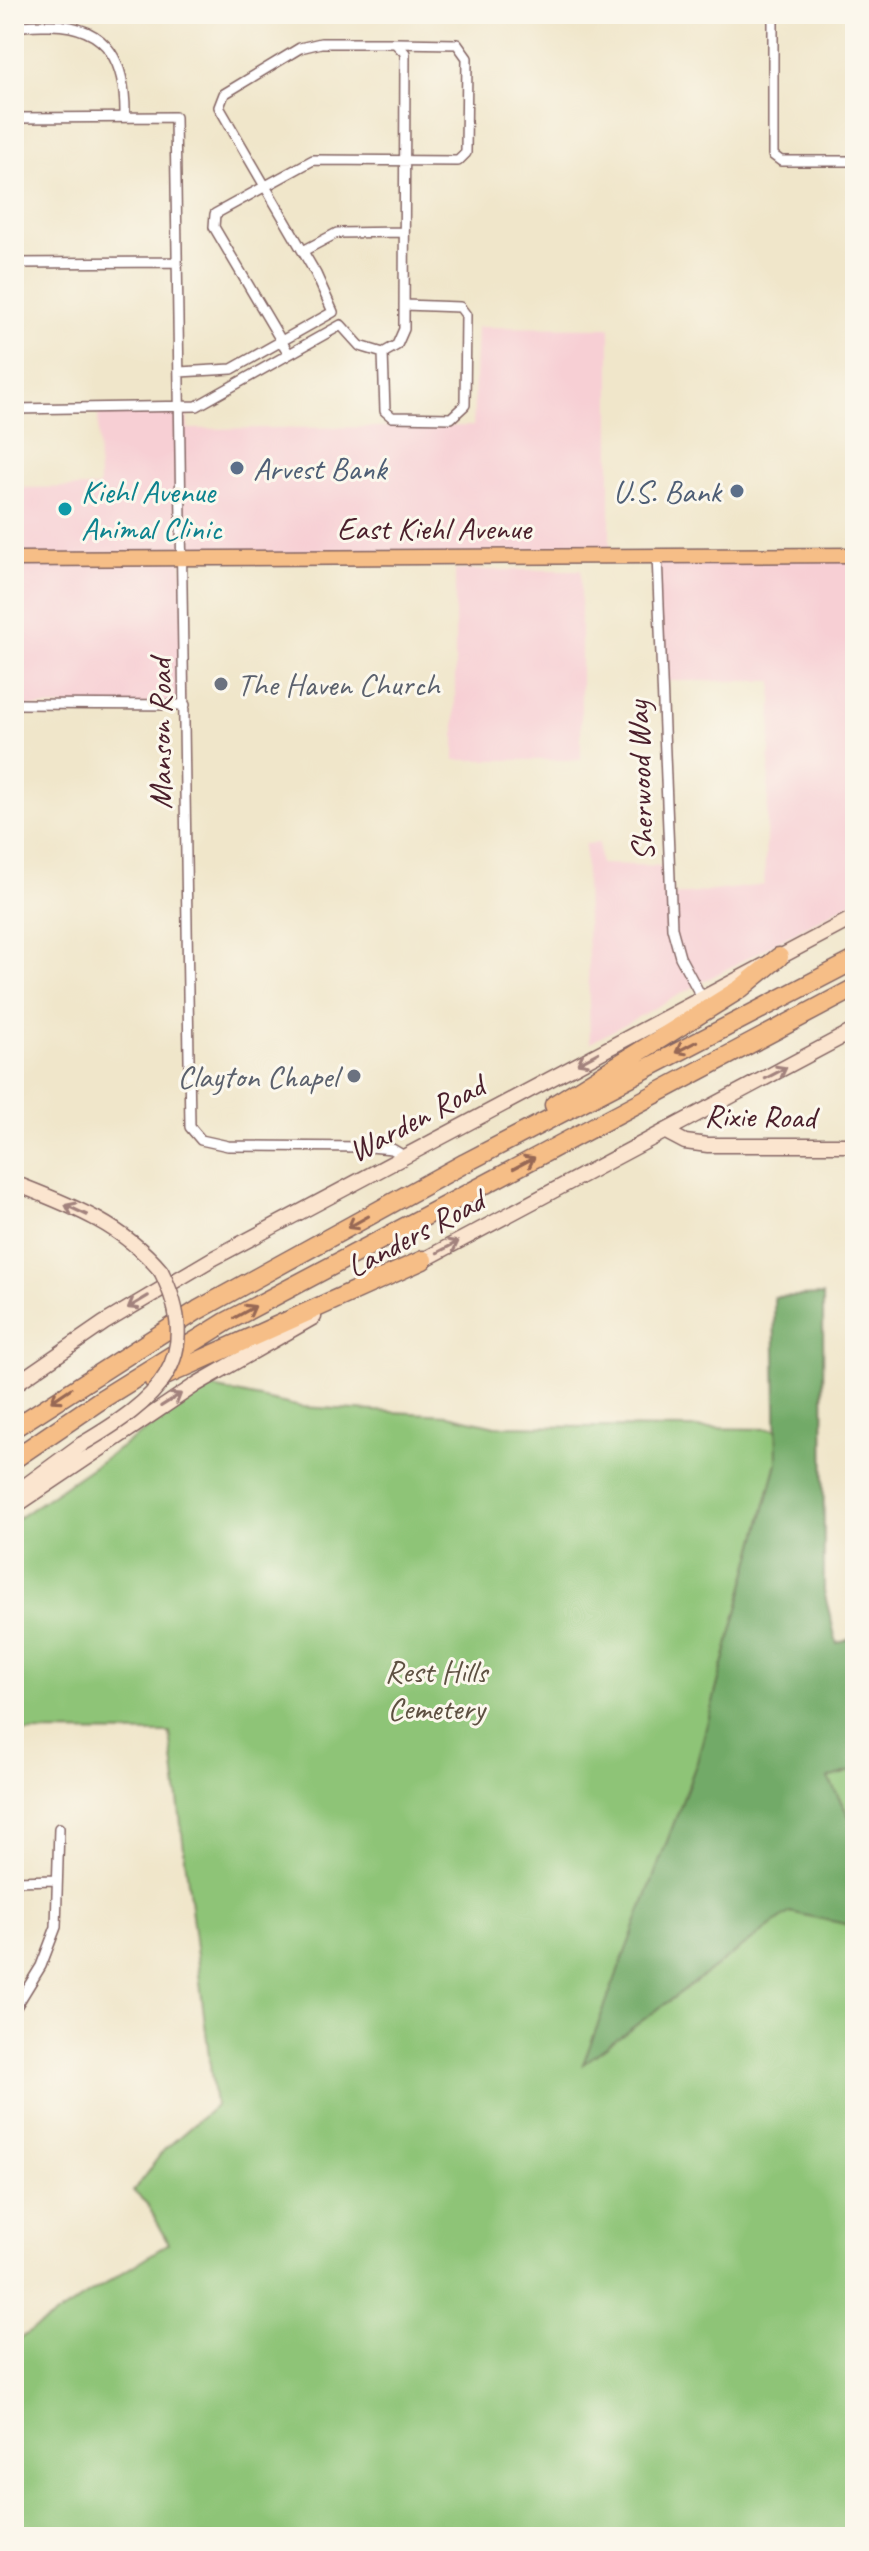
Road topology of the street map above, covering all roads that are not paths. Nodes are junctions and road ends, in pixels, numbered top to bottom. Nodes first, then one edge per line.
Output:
1 (773, 14) edge
2 (14, 28) edge
3 (395, 43) junction
4 (125, 117) junction
5 (14, 118) edge
6 (404, 160) junction
7 (855, 161) edge
8 (264, 185) junction
9 (404, 232) junction
10 (303, 251) junction
11 (177, 262) junction
12 (14, 263) edge
13 (404, 305) junction
14 (333, 312) junction
15 (341, 325) junction
16 (281, 341) junction
17 (383, 353) junction
18 (289, 354) junction
19 (242, 364) junction
20 (179, 372) junction
21 (219, 372) junction
22 (249, 377) junction
23 (224, 391) junction
24 (179, 408) junction
25 (14, 409) edge
26 (657, 555) junction
27 (855, 555) edge
28 (181, 558) junction
29 (14, 559) edge
30 (14, 704) edge
31 (185, 705) junction
32 (855, 917) edge
33 (779, 957) junction
34 (855, 960) edge
35 (855, 988) edge
36 (702, 998) junction
37 (855, 1030) edge
38 (666, 1132) junction
39 (855, 1145) edge
40 (404, 1156) junction
41 (465, 1163) junction
42 (14, 1183) edge
43 (423, 1260) junction
44 (14, 1385) edge
45 (102, 1399) junction
46 (14, 1428) edge
47 (14, 1459) edge
48 (14, 1494) edge
49 (14, 1507) edge
50 (59, 1828) dead end
51 (57, 1880) junction
52 (14, 1881) edge
53 (14, 2010) edge

1 - 7 street
2 - 4 street
3 - 6 street
3 - 6 street
3 - 8 street
4 - 5 street
4 - 11 street, Manson Road
6 - 8 street
6 - 9 street
8 - 10 street
8 - 16 street
9 - 10 street
9 - 13 street
10 - 14 street
11 - 12 street
11 - 20 street, Manson Road
13 - 17 street
13 - 17 street
14 - 15 street
14 - 16 street
15 - 17 street
15 - 18 street
16 - 18 street
16 - 19 street
18 - 22 street
19 - 21 street
19 - 22 street
20 - 21 street
20 - 24 street, Manson Road
21 - 23 street
22 - 23 street
23 - 24 street
24 - 25 street
24 - 28 street, Manson Road
26 - 27 main road, East Kiehl Avenue
26 - 28 main road, East Kiehl Avenue
26 - 36 street, Sherwood Way
28 - 29 main road, East Kiehl Avenue
28 - 31 street, Manson Road
30 - 31 street
31 - 40 street, Manson Road
32 - 33 main road, Warden Road
33 - 36 main road, Warden Road
33 - 41 highway
34 -> 41 highway
45 -> 35 highway
36 -> 40 main road, Warden Road
38 -> 37 main road, Landers Road
38 - 39 main road, Rixie Road
43 -> 38 main road, Landers Road
40 -> 44 main road, Warden Road
41 -> 46 highway
48 -> 42 main road, bridge
43 - 45 highway
49 -> 43 main road, Landers Road
45 - 47 highway
50 - 51 street
51 - 52 street
51 - 53 street

